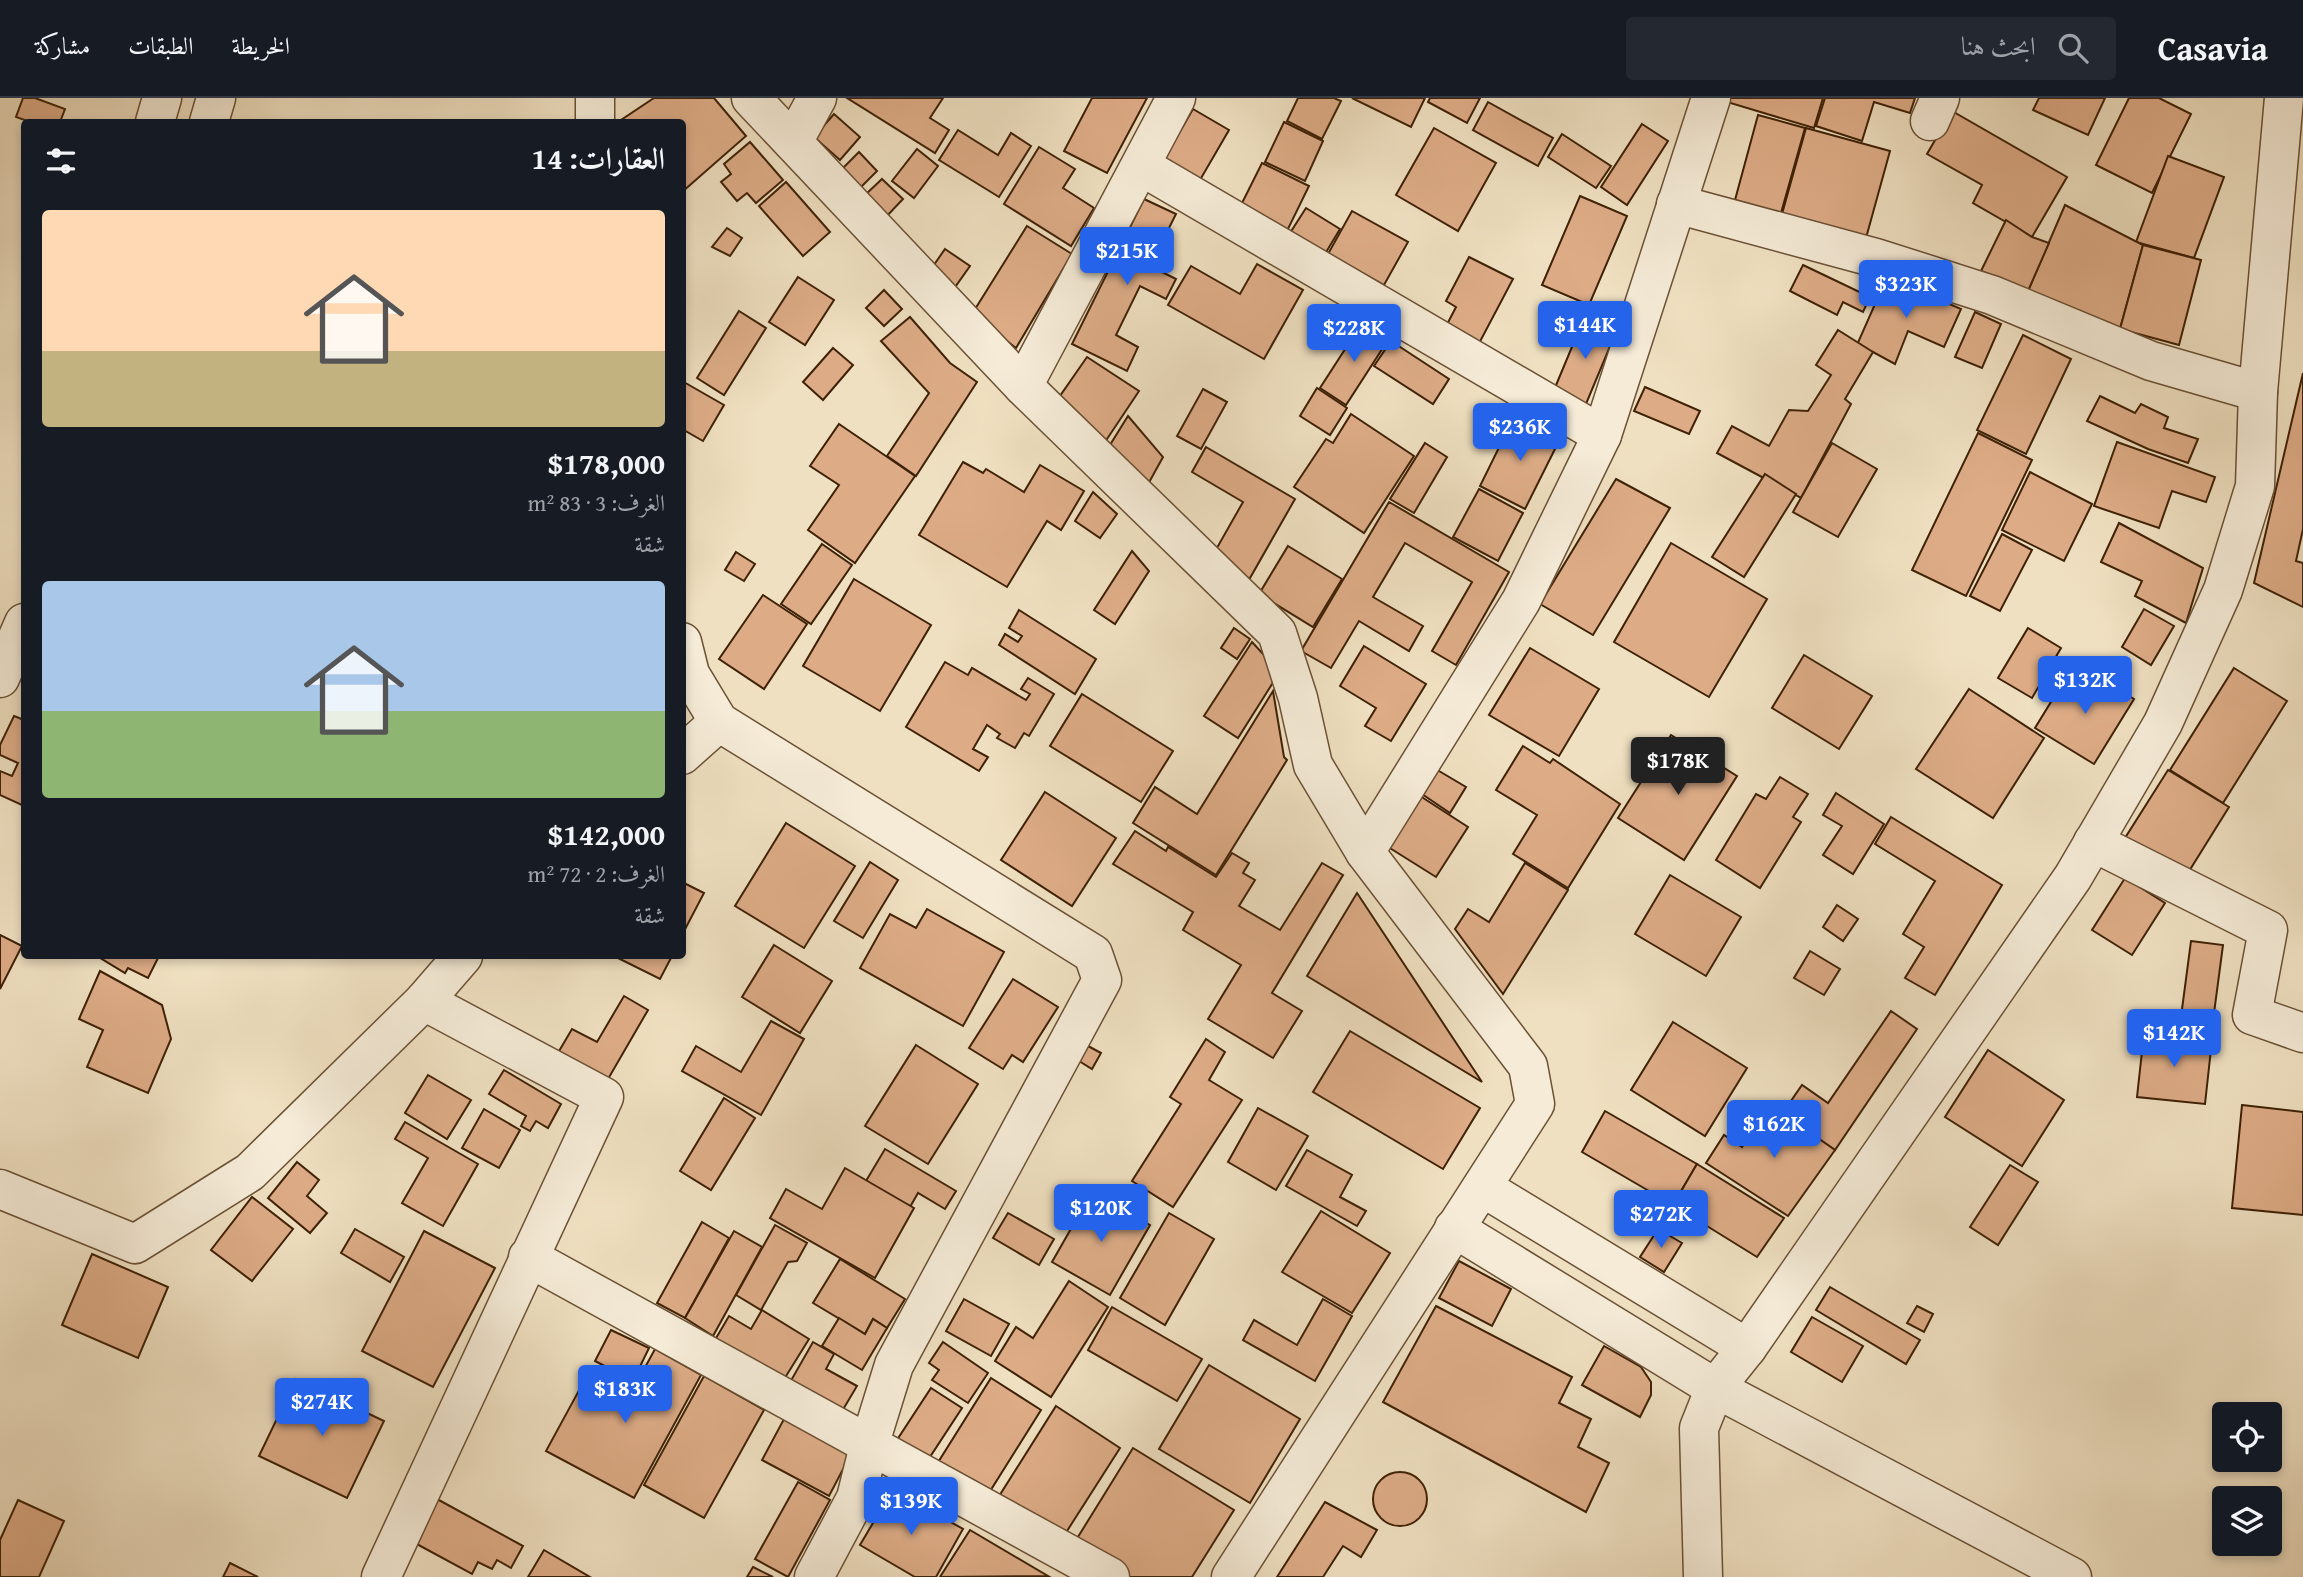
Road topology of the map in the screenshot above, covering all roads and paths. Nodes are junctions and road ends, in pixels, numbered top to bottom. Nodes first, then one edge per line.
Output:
1 (162, 98) edge
2 (216, 98) edge
3 (596, 98) edge
4 (751, 98) edge
5 (817, 98) edge
6 (1176, 98) edge
7 (1711, 98) edge
8 (2284, 98) edge
9 (156, 119) edge
10 (210, 119) edge
11 (595, 119) edge
12 (793, 142) junction
13 (1141, 166) junction
14 (1676, 204) junction
15 (2289, 209) edge
16 (1023, 386) junction
17 (2258, 392) junction
18 (1602, 435) junction
19 (21, 630) edge
20 (686, 658) edge
21 (0, 678) edge
22 (719, 722) junction
23 (686, 751) edge
24 (2093, 842) junction
25 (1365, 852) junction
26 (460, 959) edge
27 (424, 1001) junction
28 (2303, 1033) edge
29 (1482, 1187) junction
30 (0, 1189) edge
31 (1454, 1228) junction
32 (527, 1257) junction
33 (1747, 1348) junction
34 (1715, 1388) junction
35 (869, 1446) junction
36 (2066, 1575) edge
37 (381, 1577) edge
38 (814, 1577) edge
39 (1110, 1577) edge
40 (1231, 1577) edge
41 (1703, 1577) edge

1 - 9 street
2 - 10 street
3 - 11 street
4 - 12 street
5 - 12 street
6 - 13 street
7 - 14 street
8 - 15 street
12 - 16 street
13 - 16 street
13 - 18 street
14 - 17 street
14 - 18 street
15 - 17 street
16 - 25 street
17 - 24 street
18 - 25 street
19 - 21 street
20 - 22 street
22 - 23 street
22 - 35 street
24 - 28 street
24 - 33 street
25 - 29 street
26 - 27 street
27 - 30 street
27 - 32 street
29 - 31 street
29 - 33 street
31 - 34 street
31 - 40 street
32 - 35 street
32 - 37 street
33 - 34 street
34 - 36 street
34 - 41 street
35 - 38 street
35 - 39 street

